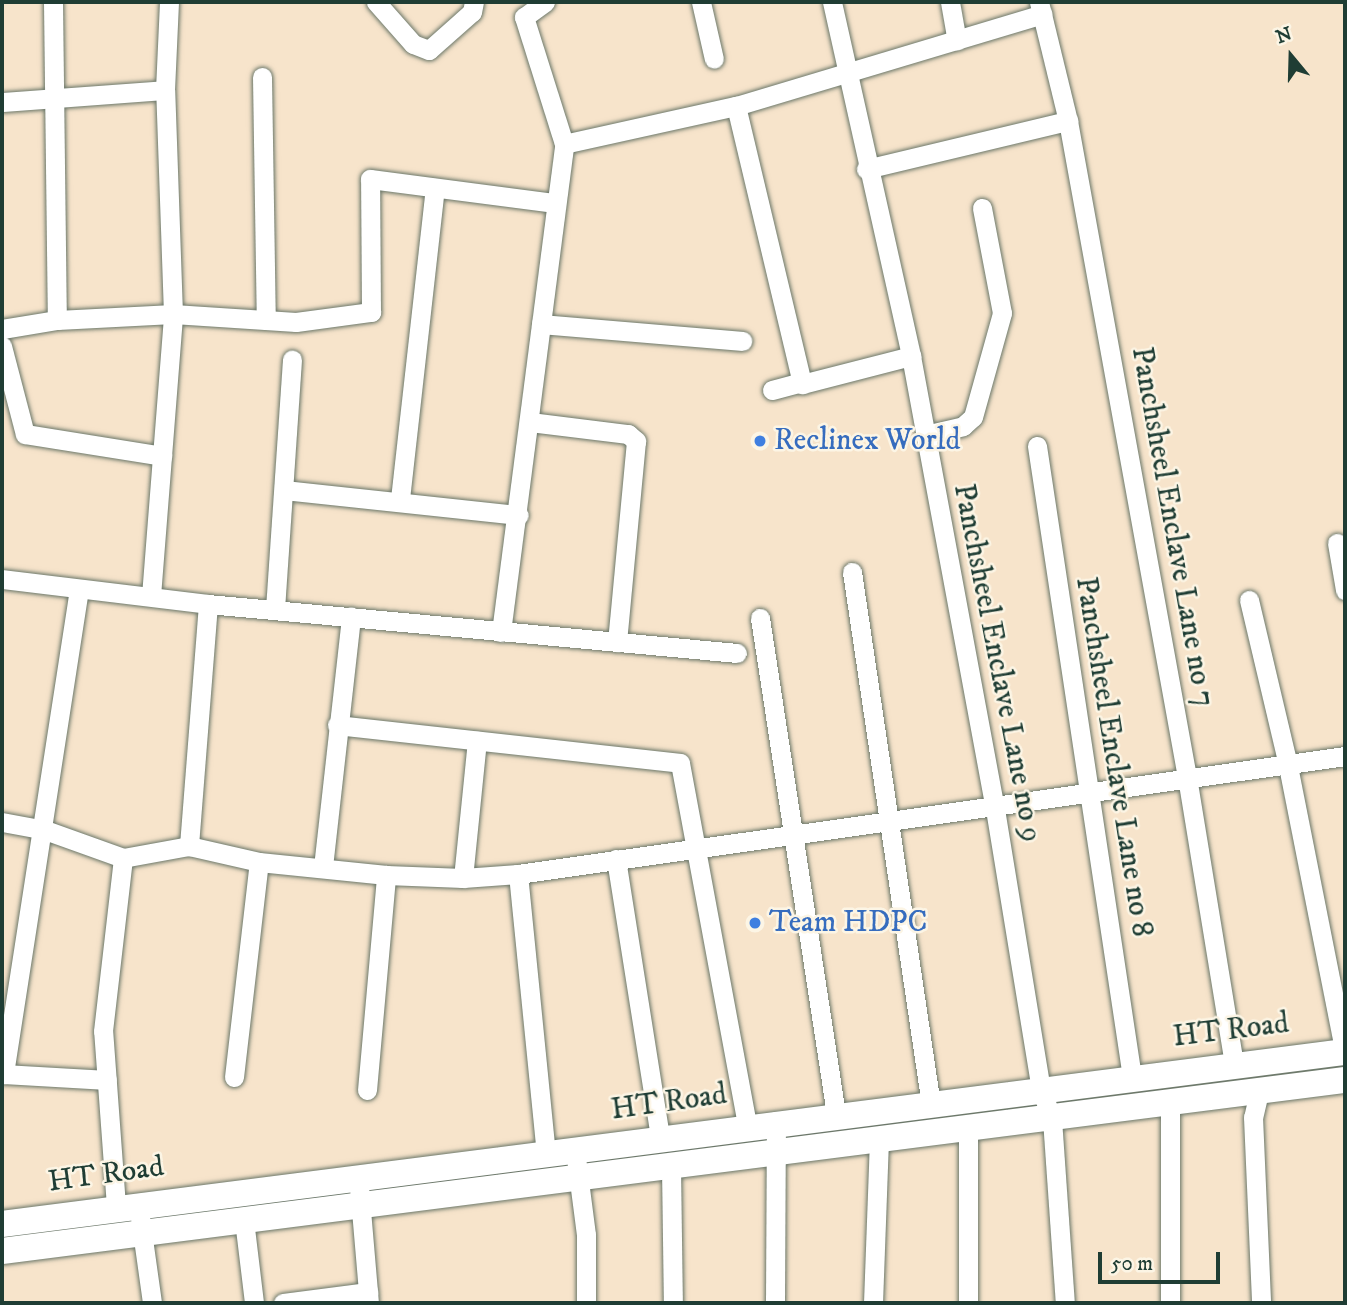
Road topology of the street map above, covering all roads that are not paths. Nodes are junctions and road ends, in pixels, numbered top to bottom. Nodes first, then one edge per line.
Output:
1 (53, 2) edge
2 (169, 2) edge
3 (376, 2) edge
4 (474, 2) edge
5 (545, 2) edge
6 (701, 2) edge
7 (832, 2) edge
8 (950, 2) edge
9 (1040, 8) edge
10 (957, 40) junction
11 (715, 59) dead end
12 (847, 73) junction
13 (262, 77) dead end
14 (164, 90) junction
15 (54, 96) junction
16 (2, 102) edge
17 (736, 106) junction
18 (1068, 121) junction
19 (564, 144) junction
20 (866, 169) junction
21 (435, 188) junction
22 (555, 203) junction
23 (982, 208) dead end
24 (173, 314) junction
25 (57, 320) junction
26 (266, 320) junction
27 (541, 324) junction
28 (2, 329) edge
29 (742, 341) dead end
30 (2, 346) edge
31 (911, 356) junction
32 (292, 360) dead end
33 (801, 382) junction
34 (772, 390) dead end
35 (530, 422) junction
36 (925, 435) junction
37 (1037, 446) dead end
38 (162, 456) junction
39 (284, 490) junction
40 (400, 499) junction
41 (519, 515) junction
42 (1336, 543) dead end
43 (852, 572) dead end
44 (2, 579) edge
45 (79, 589) junction
46 (1345, 590) edge
47 (151, 596) junction
48 (1249, 600) dead end
49 (208, 604) junction
50 (275, 609) junction
51 (351, 617) junction
52 (760, 618) dead end
53 (501, 632) junction
54 (617, 642) junction
55 (737, 653) dead end
56 (337, 725) junction
57 (477, 741) junction
58 (1345, 756) edge
59 (1287, 761) junction
60 (1187, 777) junction
61 (1087, 795) junction
62 (995, 809) junction
63 (2, 822) edge
64 (887, 824) junction
65 (45, 830) junction
66 (795, 836) junction
67 (189, 846) junction
68 (699, 851) junction
69 (123, 858) junction
70 (616, 859) junction
71 (259, 862) junction
72 (323, 867) junction
73 (518, 874) junction
74 (386, 875) junction
75 (463, 878) junction
76 (1345, 1053) edge
77 (1234, 1064) junction
78 (234, 1077) dead end
79 (1132, 1077) junction
80 (107, 1080) junction
81 (1345, 1080) edge
82 (367, 1090) dead end
83 (1041, 1090) junction
84 (1259, 1092) junction
85 (1170, 1104) junction
86 (931, 1105) junction
87 (836, 1114) junction
88 (1052, 1119) junction
89 (776, 1121) junction
90 (747, 1126) junction
91 (968, 1129) junction
92 (660, 1137) junction
93 (878, 1139) junction
94 (575, 1150) junction
95 (776, 1152) junction
96 (545, 1153) junction
97 (671, 1167) junction
98 (358, 1175) junction
99 (579, 1178) junction
100 (359, 1203) junction
101 (127, 1205) junction
102 (244, 1220) junction
103 (2, 1224) edge
104 (142, 1233) junction
105 (2, 1251) edge
106 (369, 1298) edge
107 (152, 1303) edge
108 (254, 1303) edge
109 (282, 1303) edge
110 (586, 1303) edge
111 (673, 1303) edge
112 (775, 1303) edge
113 (873, 1303) edge
114 (968, 1303) edge
115 (1065, 1303) edge
116 (1170, 1303) edge
117 (1261, 1303) edge

1 - 15 street
2 - 14 street
3 - 4 street
5 - 19 street
6 - 11 street
7 - 12 street, Panchsheel Enclave Lane no 9
8 - 10 street
9 - 10 street
9 - 18 street, Panchsheel Enclave Lane no 7
10 - 12 street
12 - 17 street
12 - 20 street, Panchsheel Enclave Lane no 9
13 - 26 street
14 - 15 street
14 - 24 street
15 - 16 street
15 - 25 street
17 - 19 street
17 - 33 street
18 - 20 street
18 - 60 street, Panchsheel Enclave Lane no 7
19 - 22 street
20 - 31 street, Panchsheel Enclave Lane no 9
21 - 22 street
21 - 26 street
21 - 40 street
22 - 27 street
23 - 36 street
24 - 25 street
24 - 26 street
24 - 38 street
25 - 28 street
27 - 29 street
27 - 35 street
30 - 38 street
31 - 33 street
31 - 36 street, Panchsheel Enclave Lane no 9
32 - 39 street
33 - 34 street
35 - 41 street
35 - 54 street
36 - 62 street, Panchsheel Enclave Lane no 9
37 - 61 street, Panchsheel Enclave Lane no 8
38 - 47 street
39 - 40 street
39 - 50 street
40 - 41 street
41 - 53 street
42 - 46 street
43 - 64 street
44 - 45 street
45 - 47 street
45 - 65 street
47 - 49 street
48 - 59 street
49 - 50 street
49 - 67 street
50 - 51 street
51 - 53 street
51 - 56 street
52 - 66 street
53 - 54 street
54 - 55 street
56 - 57 street
56 - 72 street
57 - 68 street
57 - 75 street
58 - 59 street
59 - 60 street
59 - 76 street
60 - 61 street
60 - 77 street, Panchsheel Enclave Lane no 7
61 - 62 street
61 - 79 street, Panchsheel Enclave Lane no 8
62 - 64 street
62 - 83 street, Panchsheel Enclave Lane no 9
63 - 65 street
64 - 66 street
64 - 86 street
65 - 69 street
65 - 80 street
66 - 68 street
66 - 87 street
67 - 69 street
67 - 71 street
68 - 70 street
68 - 90 street
69 - 80 street
70 - 73 street
70 - 92 street
71 - 72 street
71 - 78 street
72 - 74 street
73 - 75 street
73 - 96 street
74 - 75 street
74 - 82 street
76 - 77 street, HT Road
77 - 79 street, HT Road
79 - 83 street, HT Road
80 - 101 street
81 - 84 street, HT Road
83 - 86 street, HT Road
83 - 88 street, Panchsheel Enclave Lane no 9
84 - 85 street, HT Road
84 - 117 street
85 - 88 street, HT Road
85 - 116 street
86 - 87 street, HT Road
87 - 89 street, HT Road
88 - 91 street, HT Road
88 - 115 street, Panchsheel Enclave Lane no 9
89 - 90 street, HT Road
89 - 95 street
90 - 92 street, HT Road
91 - 93 street, HT Road
91 - 114 street
92 - 94 street, HT Road
93 - 95 street, HT Road
93 - 113 street
94 - 96 street, HT Road
94 - 99 street
95 - 97 street, HT Road
95 - 112 street
96 - 98 street, HT Road
97 - 99 street, HT Road
97 - 111 street
98 - 100 street
98 - 101 street, HT Road
99 - 100 street, HT Road
99 - 110 street
100 - 102 street, HT Road
100 - 106 street
101 - 103 street, HT Road
101 - 104 street
102 - 104 street, HT Road
102 - 108 street
104 - 105 street, HT Road
104 - 107 street
106 - 109 street

